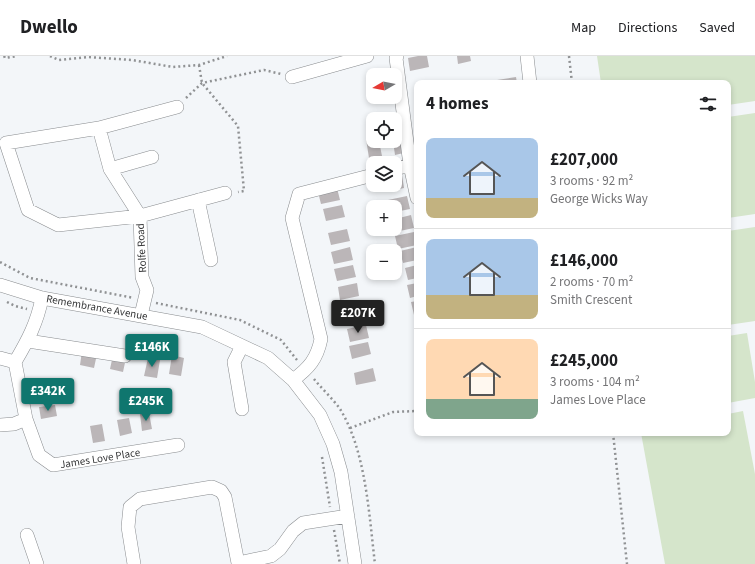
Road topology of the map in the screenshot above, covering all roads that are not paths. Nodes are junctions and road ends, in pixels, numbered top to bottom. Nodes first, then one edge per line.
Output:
1 (367, 56) edge
2 (527, 56) edge
3 (394, 57) edge
4 (292, 77) road end
5 (530, 80) edge
6 (177, 107) road end
7 (99, 128) junction
8 (152, 157) dead end
9 (410, 165) junction
10 (402, 167) edge
11 (110, 169) junction
12 (366, 177) edge
13 (414, 184) edge
14 (225, 193) road end
15 (198, 200) junction
16 (140, 216) junction
17 (211, 260) dead end
18 (0, 285) edge
19 (42, 298) junction
20 (141, 315) junction
21 (28, 341) junction
22 (242, 346) junction
23 (125, 356) dead end
24 (0, 358) edge
25 (15, 362) junction
26 (293, 380) junction
27 (242, 409) dead end
28 (26, 419) junction
29 (0, 425) edge
30 (178, 445) dead end
31 (348, 516) junction
32 (28, 535) dead end
33 (238, 563) edge
34 (37, 564) edge
35 (134, 564) edge
36 (355, 564) edge

1 - 4 street
2 - 5 street
3 - 9 street
6 - 7 street
7 - 11 street
7 - 16 street
8 - 11 street
9 - 10 street
9 - 13 street
11 - 16 street
12 - 26 street
14 - 15 street, Rolfe Road
15 - 16 street, Rolfe Road
15 - 17 street
16 - 20 street, Rolfe Road
18 - 19 street, Remembrance Avenue
19 - 20 street, Remembrance Avenue
19 - 21 street
20 - 22 street, Remembrance Avenue
21 - 23 street
21 - 25 street
22 - 26 street, Remembrance Avenue
22 - 27 street
24 - 25 street
25 - 28 street, James Love Place
26 - 31 street, Remembrance Avenue
28 - 29 street
28 - 30 street, James Love Place
31 - 33 street
31 - 36 street, Remembrance Avenue
32 - 34 street
33 - 35 street

